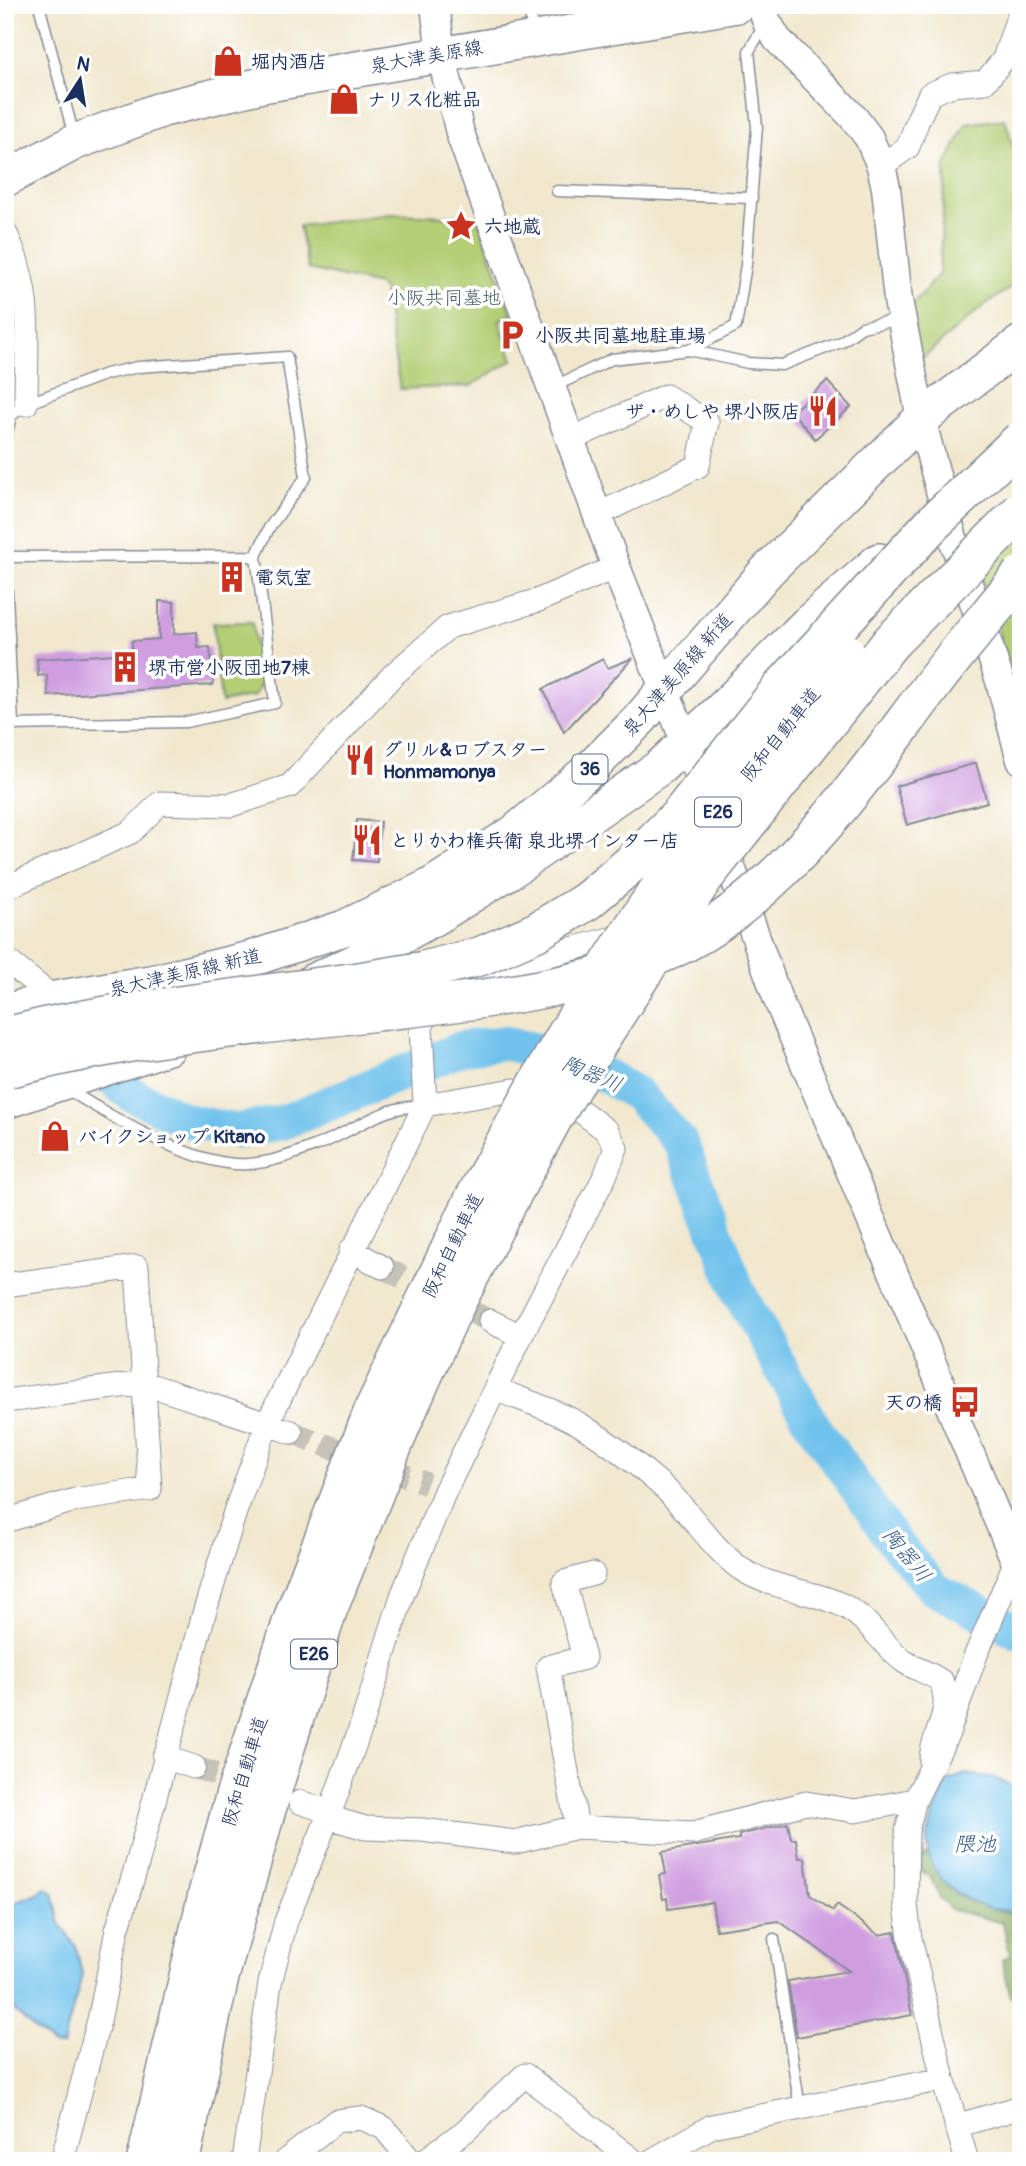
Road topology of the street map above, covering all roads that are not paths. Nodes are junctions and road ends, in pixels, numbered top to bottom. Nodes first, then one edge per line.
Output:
1 (39, 5) edge
2 (435, 5) edge
3 (1021, 8) edge
4 (755, 11) edge
5 (531, 22) edge
6 (441, 54) junction
7 (75, 142) junction
8 (881, 166) junction
9 (5, 179) edge
10 (557, 191) dead end
11 (752, 198) junction
12 (5, 232) edge
13 (901, 319) junction
14 (1021, 343) edge
15 (689, 350) junction
16 (550, 388) junction
17 (14, 412) edge
18 (920, 419) junction
19 (1021, 439) edge
20 (569, 440) junction
21 (5, 441) edge
22 (1021, 467) edge
23 (943, 499) junction
24 (1021, 511) edge
25 (597, 515) junction
26 (5, 549) edge
27 (256, 556) junction
28 (6, 557) edge
29 (616, 566) junction
30 (1021, 575) edge
31 (664, 691) junction
32 (9, 725) edge
33 (686, 744) junction
34 (1021, 760) edge
35 (5, 888) edge
36 (743, 898) junction
37 (5, 959) edge
38 (48, 1001) junction
39 (5, 1012) edge
40 (5, 1037) edge
41 (5, 1069) edge
42 (64, 1082) junction
43 (5, 1101) edge
44 (425, 1105) junction
45 (488, 1206) junction
46 (351, 1250) junction
47 (382, 1267) tunnel mouth
48 (5, 1285) edge
49 (490, 1321) tunnel mouth
50 (521, 1336) junction
51 (144, 1383) junction
52 (495, 1389) junction
53 (5, 1401) edge
54 (267, 1424) junction
55 (291, 1432) tunnel mouth
56 (5, 1521) edge
57 (1015, 1569) edge
58 (593, 1574) dead end
59 (164, 1757) junction
60 (194, 1767) tunnel mouth
61 (931, 1767) junction
62 (915, 1800) junction
63 (300, 1802) dead end
64 (329, 1814) junction
65 (577, 1827) junction
66 (208, 1892) junction
67 (774, 1939) dead end
68 (943, 2080) junction
69 (1021, 2107) edge
70 (800, 2108) junction
71 (956, 2126) junction
72 (62, 2161) edge
73 (120, 2161) edge
74 (146, 2161) edge
75 (182, 2161) edge
76 (244, 2161) edge
77 (285, 2161) edge
78 (411, 2161) edge
79 (424, 2161) edge
80 (635, 2161) edge
81 (651, 2161) edge
82 (967, 2161) edge

1 - 7 lane
2 - 6 street
3 - 8 street
4 - 5 main road, 泉大津美原線
4 - 8 street
4 - 11 lane
5 - 6 main road, 泉大津美原線
6 - 7 main road, 泉大津美原線
6 - 16 street
7 - 9 main road, 泉大津美原線
8 - 13 street
10 - 11 lane
11 - 15 lane
12 - 17 street
13 - 15 lane
13 - 18 street
14 - 18 main road, 泉大津美原線 新道 / 36
15 - 16 lane
16 - 20 street
17 - 21 lane
17 - 27 lane
18 - 23 street
18 - 31 main road, 泉大津美原線 新道 / 36
19 - 23 main road, 36
19 - 40 highway, bridge
20 - 25 street
20 - 25 street
22 - 45 highway, 阪和自動車道 / E26, bridge
23 - 33 main road, 36
23 - 34 street
24 - 45 highway, 阪和自動車道 / E26, bridge
25 - 29 street
26 - 28 lane
27 - 28 lane
27 - 32 lane
28 - 32 lane
29 - 31 street
29 - 35 street
30 - 41 highway, bridge
31 - 33 street
31 - 38 main road, 泉大津美原線 新道 / 36
33 - 36 street
33 - 42 main road, 36
36 - 44 street
36 - 57 street
37 - 38 street
38 - 39 main road, 泉大津美原線 新道 / 36
42 - 43 main road, 36
42 - 44 lane
44 - 46 street
44 - 50 street
45 - 66 highway, 阪和自動車道 / E26
45 - 75 highway, 阪和自動車道 / E26
46 - 47 street
46 - 54 street
48 - 51 street
49 - 50 street
50 - 52 street
51 - 53 street
51 - 54 street
51 - 56 street
52 - 61 street
52 - 64 street
54 - 55 street
54 - 59 street
57 - 61 street
58 - 65 street
59 - 60 street
59 - 72 street
61 - 62 street
62 - 65 street
62 - 68 street
63 - 64 street
64 - 65 street
64 - 76 street
66 - 73 highway
66 - 74 highway, 阪和自動車道 / E26
67 - 70 lane
68 - 70 street
68 - 71 street
69 - 71 street
70 - 81 street
71 - 82 street
77 - 78 street
79 - 80 street

